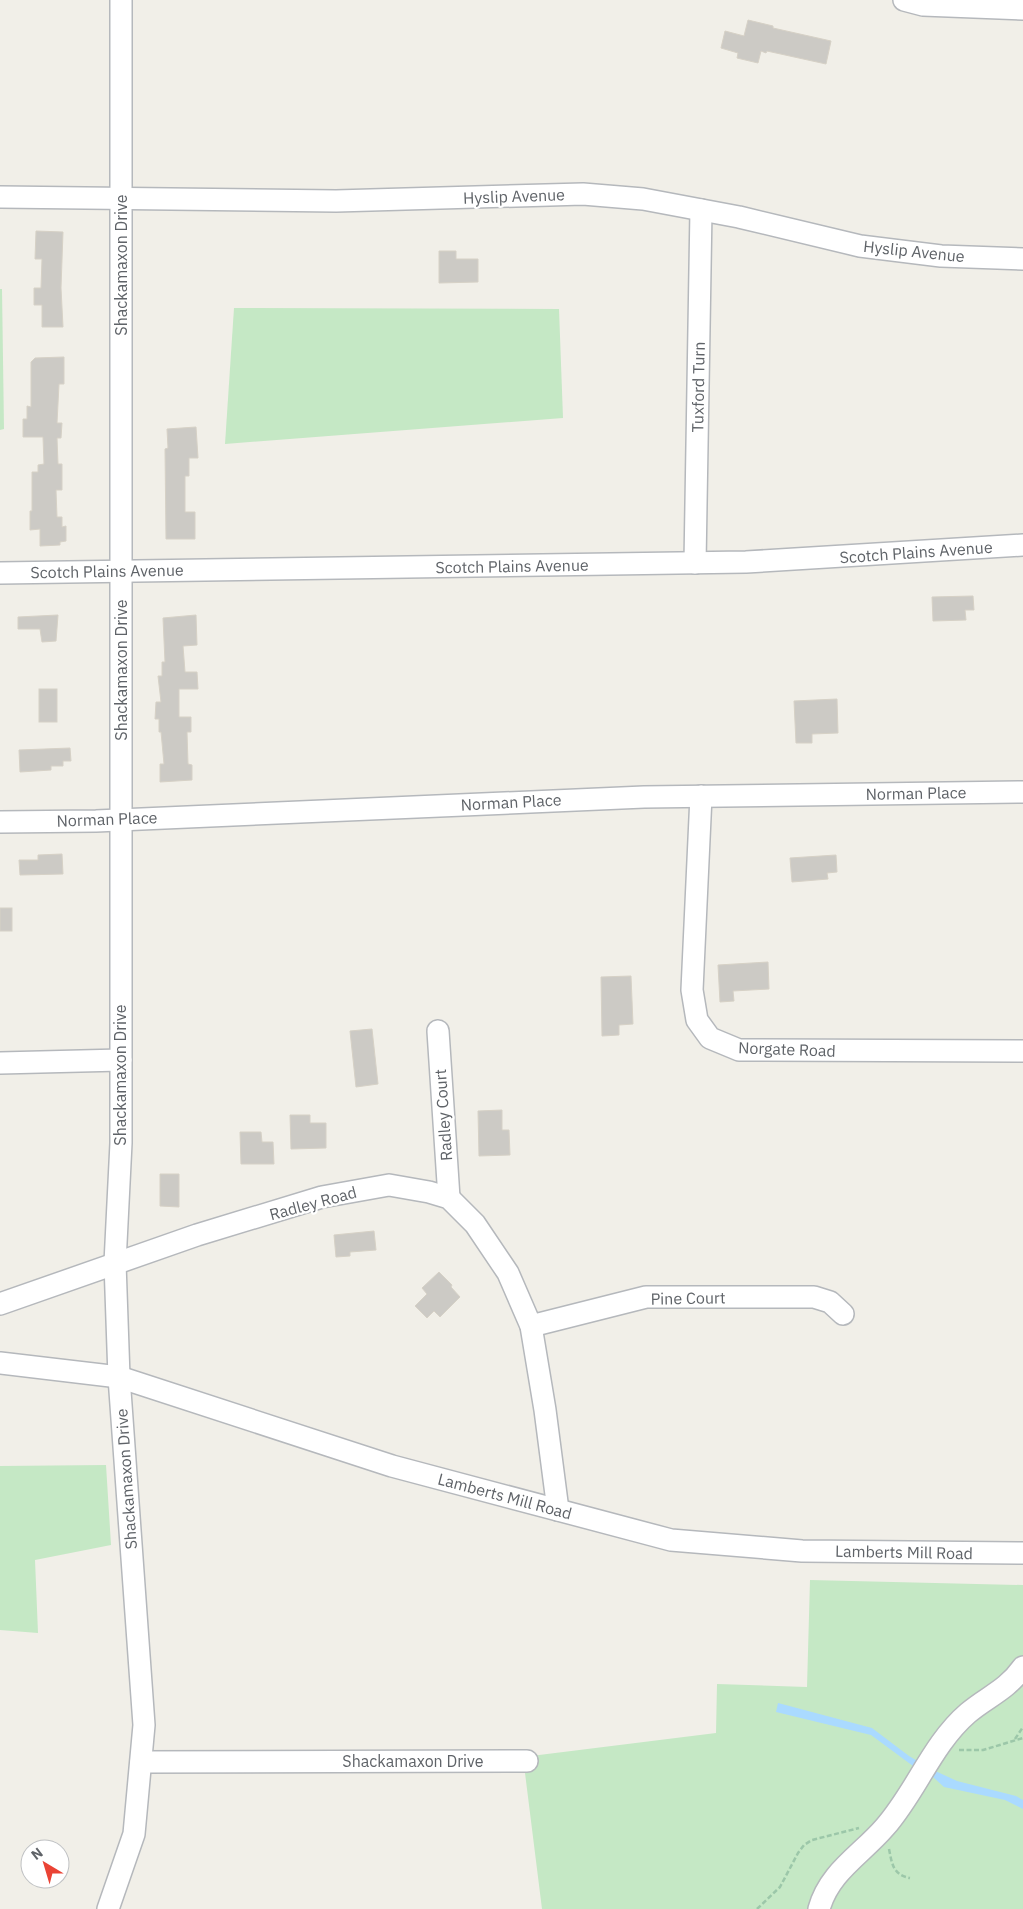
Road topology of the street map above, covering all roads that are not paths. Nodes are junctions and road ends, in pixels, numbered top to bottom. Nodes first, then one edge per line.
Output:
1 (120, 0) edge
2 (904, 0) edge
3 (1023, 9) edge
4 (0, 197) edge
5 (121, 198) junction
6 (701, 210) junction
7 (1023, 259) edge
8 (1023, 545) edge
9 (695, 563) junction
10 (121, 571) junction
11 (0, 573) edge
12 (1023, 792) edge
13 (701, 796) junction
14 (121, 820) junction
15 (0, 822) edge
16 (438, 1031) dead end
17 (1023, 1050) edge
18 (121, 1060) junction
19 (0, 1063) edge
20 (449, 1198) junction
21 (115, 1263) junction
22 (0, 1304) edge
23 (843, 1314) dead end
24 (531, 1326) junction
25 (0, 1363) edge
26 (119, 1377) junction
27 (558, 1510) junction
28 (1023, 1553) edge
29 (1023, 1667) edge
30 (1023, 1690) edge
31 (942, 1744) junction
32 (528, 1761) dead end
33 (141, 1762) junction
34 (108, 1909) edge
35 (819, 1909) edge

1 - 5 street, Shackamaxon Drive
2 - 3 street
4 - 5 street, Hyslip Avenue
5 - 6 street, Hyslip Avenue
5 - 10 street, Shackamaxon Drive
6 - 7 street, Hyslip Avenue
6 - 9 street, Tuxford Turn
8 - 9 street, Scotch Plains Avenue
9 - 10 street, Scotch Plains Avenue
10 - 11 street, Scotch Plains Avenue
10 - 14 street, Shackamaxon Drive
12 - 13 street, Norman Place
13 - 14 street, Norman Place
13 - 17 street, Norgate Road
14 - 15 street, Norman Place
14 - 18 street, Shackamaxon Drive
16 - 20 street, Radley Court
18 - 19 street
18 - 21 street, Shackamaxon Drive
20 - 21 street, Radley Road
20 - 24 street
21 - 22 street, Radley Road
21 - 26 street, Shackamaxon Drive
23 - 24 street, Pine Court
24 - 27 street
25 - 26 street, Lamberts Mill Road
26 - 27 street, Lamberts Mill Road
26 - 33 street, Shackamaxon Drive
27 - 28 street, Lamberts Mill Road
29 - 31 street
30 - 31 street
31 - 35 street
32 - 33 street, Shackamaxon Drive
33 - 34 street

